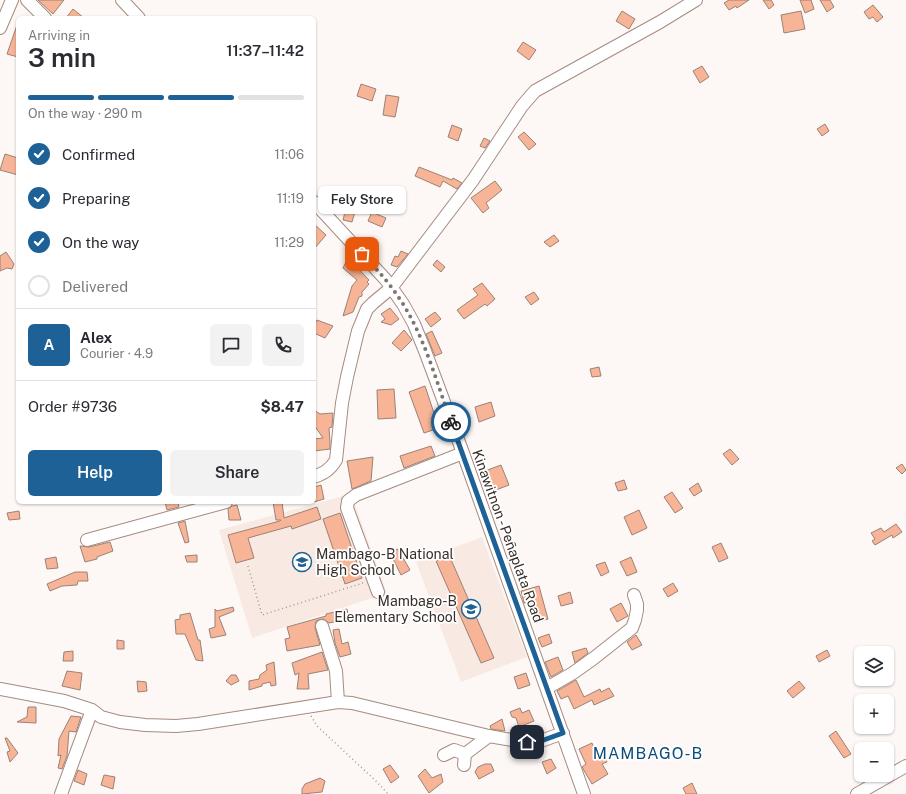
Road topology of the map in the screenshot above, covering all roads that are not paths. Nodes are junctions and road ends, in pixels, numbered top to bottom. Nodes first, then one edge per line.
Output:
1 (12, 0) edge
2 (27, 0) edge
3 (122, 0) edge
4 (696, 0) edge
5 (43, 16) edge
6 (137, 16) edge
7 (0, 28) edge
8 (316, 204) edge
9 (391, 288) junction
10 (463, 453) junction
11 (316, 476) edge
12 (219, 504) edge
13 (87, 540) dead end
14 (378, 592) dead end
15 (634, 595) dead end
16 (322, 626) dead end
17 (0, 688) edge
18 (547, 688) junction
19 (338, 702) junction
20 (92, 710) junction
21 (563, 733) junction
22 (488, 736) junction
23 (444, 755) dead end
24 (906, 766) edge
25 (61, 794) edge
26 (584, 794) edge
27 (857, 794) edge

1 - 7 street
2 - 5 street
3 - 6 street
4 - 9 street
8 - 9 street, Kinawitnon - Peñaplata Road
9 - 10 street, Kinawitnon - Peñaplata Road
9 - 11 street
10 - 14 street
10 - 18 street, Kinawitnon - Peñaplata Road
12 - 13 street
15 - 18 street
16 - 19 street
17 - 20 street
18 - 21 street, Kinawitnon - Peñaplata Road
19 - 20 street
19 - 22 street
20 - 25 street
21 - 22 street
21 - 26 street, Kinawitnon - Peñaplata Road
22 - 23 street
24 - 27 street

